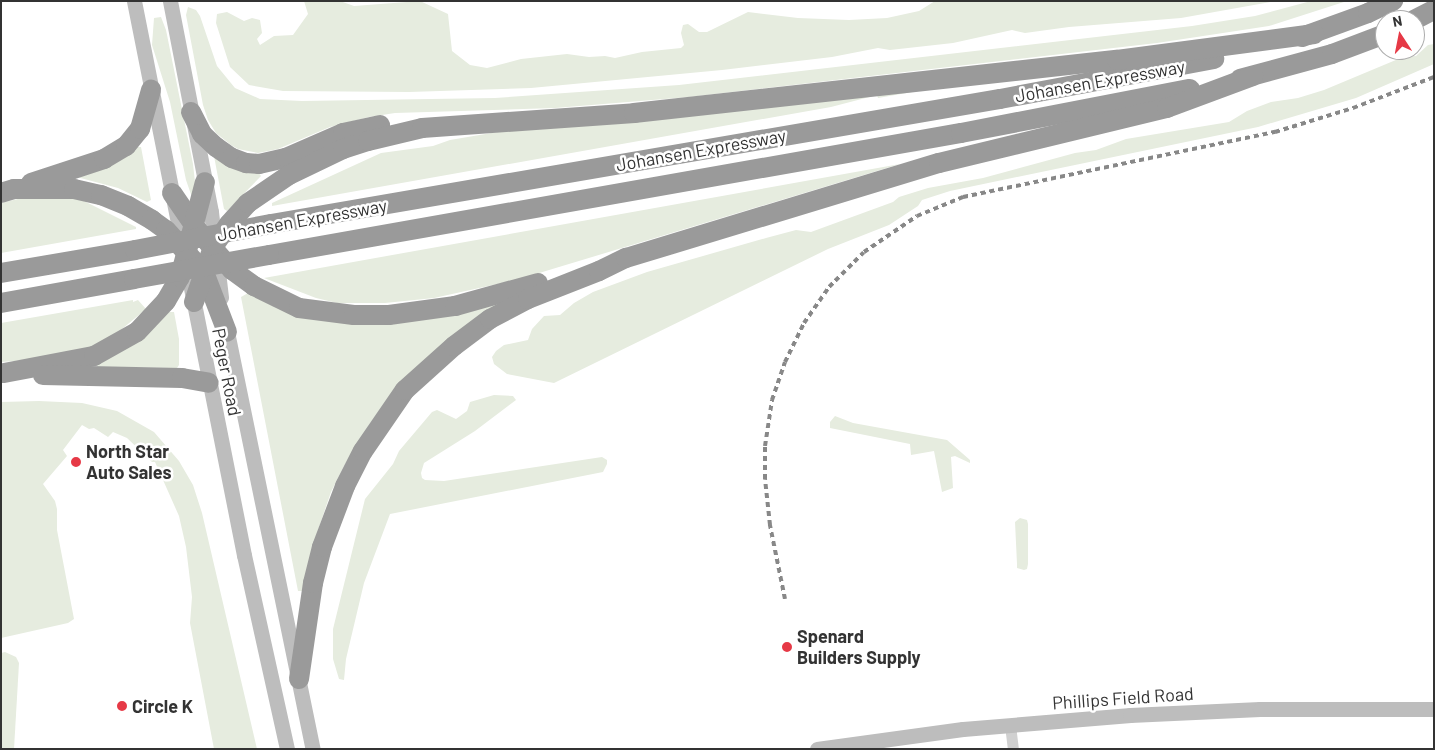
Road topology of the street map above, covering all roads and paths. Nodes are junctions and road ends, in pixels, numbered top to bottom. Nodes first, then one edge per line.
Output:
1 (134, 1) edge
2 (170, 1) edge
3 (1394, 1) edge
4 (1314, 34) junction
5 (1375, 38) edge
6 (1254, 76) junction
7 (151, 90) junction
8 (191, 112) junction
9 (422, 128) junction
10 (205, 182) junction
11 (8, 191) edge
12 (172, 193) junction
13 (195, 225) junction
14 (213, 247) junction
15 (185, 253) junction
16 (626, 258) junction
17 (204, 272) junction
18 (1, 273) edge
19 (194, 302) junction
20 (1, 303) edge
21 (227, 332) junction
22 (3, 373) edge
23 (209, 383) junction
24 (299, 679) junction
25 (1434, 709) edge
26 (1010, 725) junction
27 (287, 749) edge
28 (313, 749) edge
29 (817, 749) edge
30 (1013, 749) edge

1 - 7 main road, Peger Road
2 - 8 main road, Peger Road
3 - 4 highway, Johansen Expressway
4 - 9 highway
4 - 18 highway, Johansen Expressway, bridge
5 - 6 highway, Johansen Expressway
6 - 16 highway
6 - 20 highway, Johansen Expressway, bridge
7 - 11 highway
7 - 12 main road, Peger Road
8 - 9 highway
8 - 10 main road, Peger Road
9 - 14 highway
10 - 13 highway
10 - 14 main road, Peger Road
11 - 15 highway
12 - 13 highway
12 - 15 main road, Peger Road
13 - 14 highway
13 - 15 highway
14 - 16 highway
14 - 17 highway
14 - 21 main road, Peger Road
15 - 17 highway
15 - 19 main road, Peger Road
15 - 22 highway
16 - 24 highway
17 - 19 highway
17 - 21 highway
19 - 23 main road, Peger Road
21 - 24 main road, Peger Road
22 - 23 highway
23 - 27 main road, Peger Road
24 - 28 main road, Peger Road
25 - 26 main road, Phillips Field Road
26 - 29 main road, Phillips Field Road
26 - 30 street

